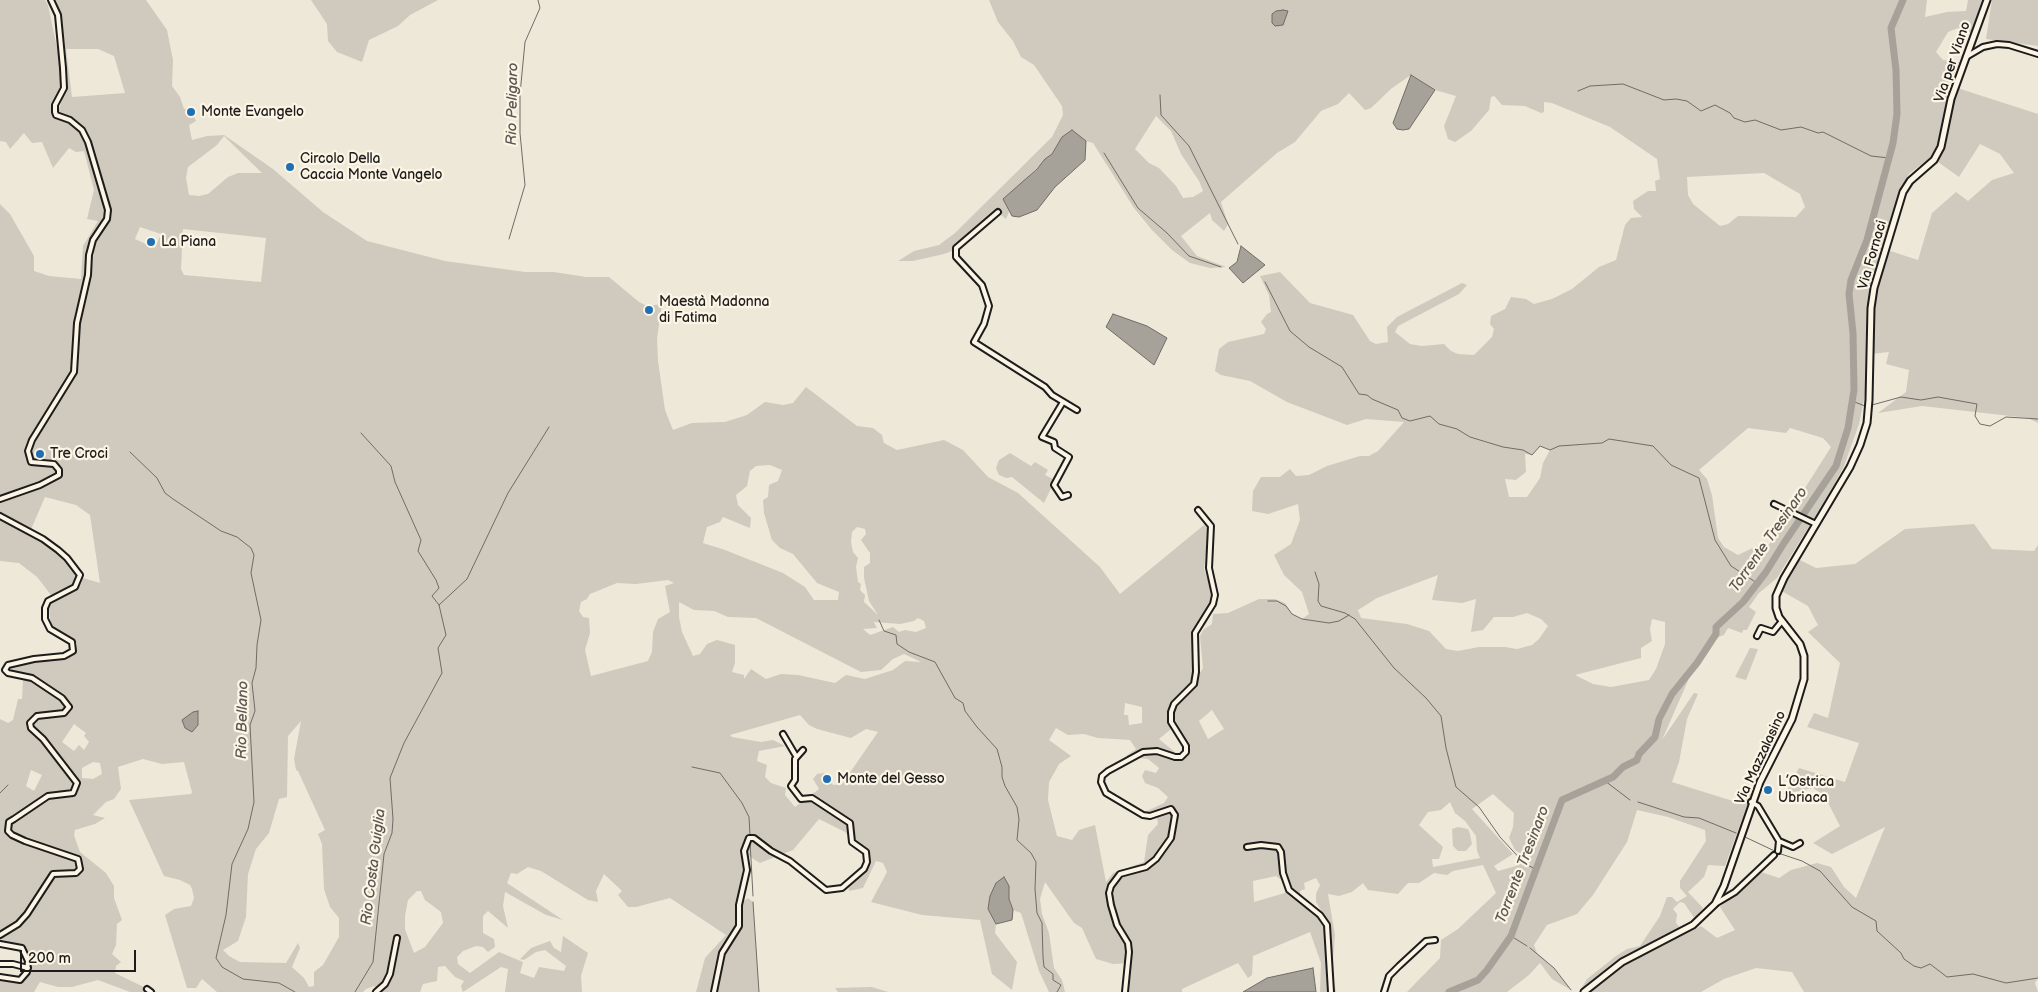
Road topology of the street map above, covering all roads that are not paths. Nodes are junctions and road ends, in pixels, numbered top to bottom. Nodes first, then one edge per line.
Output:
1 (51, 0) edge
2 (1987, 0) edge
3 (2038, 54) edge
4 (1966, 57) junction
5 (1945, 132) joint
6 (998, 212) dead end
7 (1870, 400) joint
8 (1063, 402) junction
9 (1077, 410) dead end
10 (1068, 495) dead end
11 (0, 499) edge
12 (1774, 504) dead end
13 (1198, 510) dead end
14 (0, 516) edge
15 (1816, 524) junction
16 (1782, 621) junction
17 (1757, 636) dead end
18 (783, 734) dead end
19 (803, 750) dead end
20 (796, 756) junction
21 (1751, 802) junction
22 (1779, 841) junction
23 (1800, 843) dead end
24 (1247, 847) dead end
25 (1778, 851) dead end
26 (1774, 855) dead end
27 (1715, 904) junction
28 (0, 935) edge
29 (397, 938) dead end
30 (1435, 940) dead end
31 (0, 944) edge
32 (0, 964) edge
33 (28, 968) junction
34 (0, 977) edge
35 (376, 992) edge
36 (714, 992) edge
37 (1125, 992) edge
38 (1331, 992) edge
39 (1384, 992) edge
40 (1584, 992) edge

1 - 11 street
2 - 4 main road, Via per Viano
3 - 4 street
4 - 5 main road, Via per Viano
5 - 7 main road, Via Fornaci
6 - 8 street
7 - 15 main road, Via Mazzalasino
8 - 9 street
8 - 10 street
12 - 15 street
13 - 37 street
14 - 28 street
15 - 16 main road, Via Mazzalasino
16 - 17 street
16 - 21 main road, Via Mazzalasino
18 - 20 street
19 - 20 street
20 - 36 street
21 - 22 street
21 - 27 main road, Via Mazzalasino
22 - 23 street
22 - 25 street
24 - 38 street
26 - 27 street
27 - 40 main road, Via Mazzalasino
29 - 35 street
30 - 39 street
31 - 33 street
32 - 33 street
33 - 34 street

